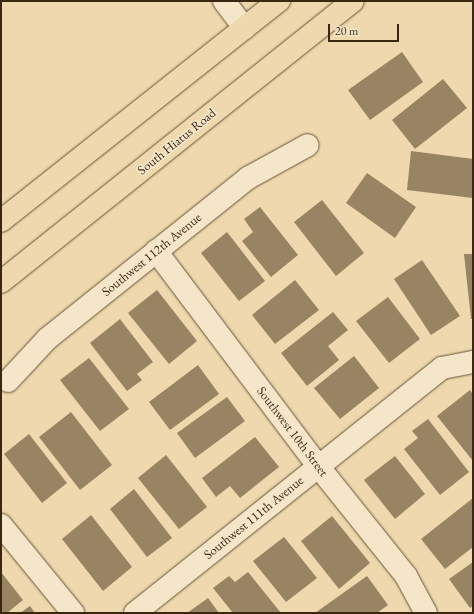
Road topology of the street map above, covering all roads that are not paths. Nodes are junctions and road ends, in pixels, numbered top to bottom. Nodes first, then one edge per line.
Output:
1 (224, 1) edge
2 (279, 1) edge
3 (353, 1) edge
4 (244, 28) junction
5 (308, 145) dead end
6 (1, 220) edge
7 (156, 251) junction
8 (1, 282) edge
9 (473, 362) edge
10 (8, 381) dead end
11 (318, 466) junction
12 (1, 525) edge
13 (74, 613) edge
14 (135, 613) edge
15 (426, 613) edge

1 - 4 street
2 - 4 main road
3 - 8 main road, South Hiatus Road
4 - 6 main road
5 - 7 street, Southwest 112th Avenue
7 - 10 street, Southwest 112th Avenue
7 - 11 street, Southwest 10th Street
9 - 11 street, Southwest 111th Avenue
11 - 14 street, Southwest 111th Avenue
11 - 15 street, Southwest 10th Street
12 - 13 street

